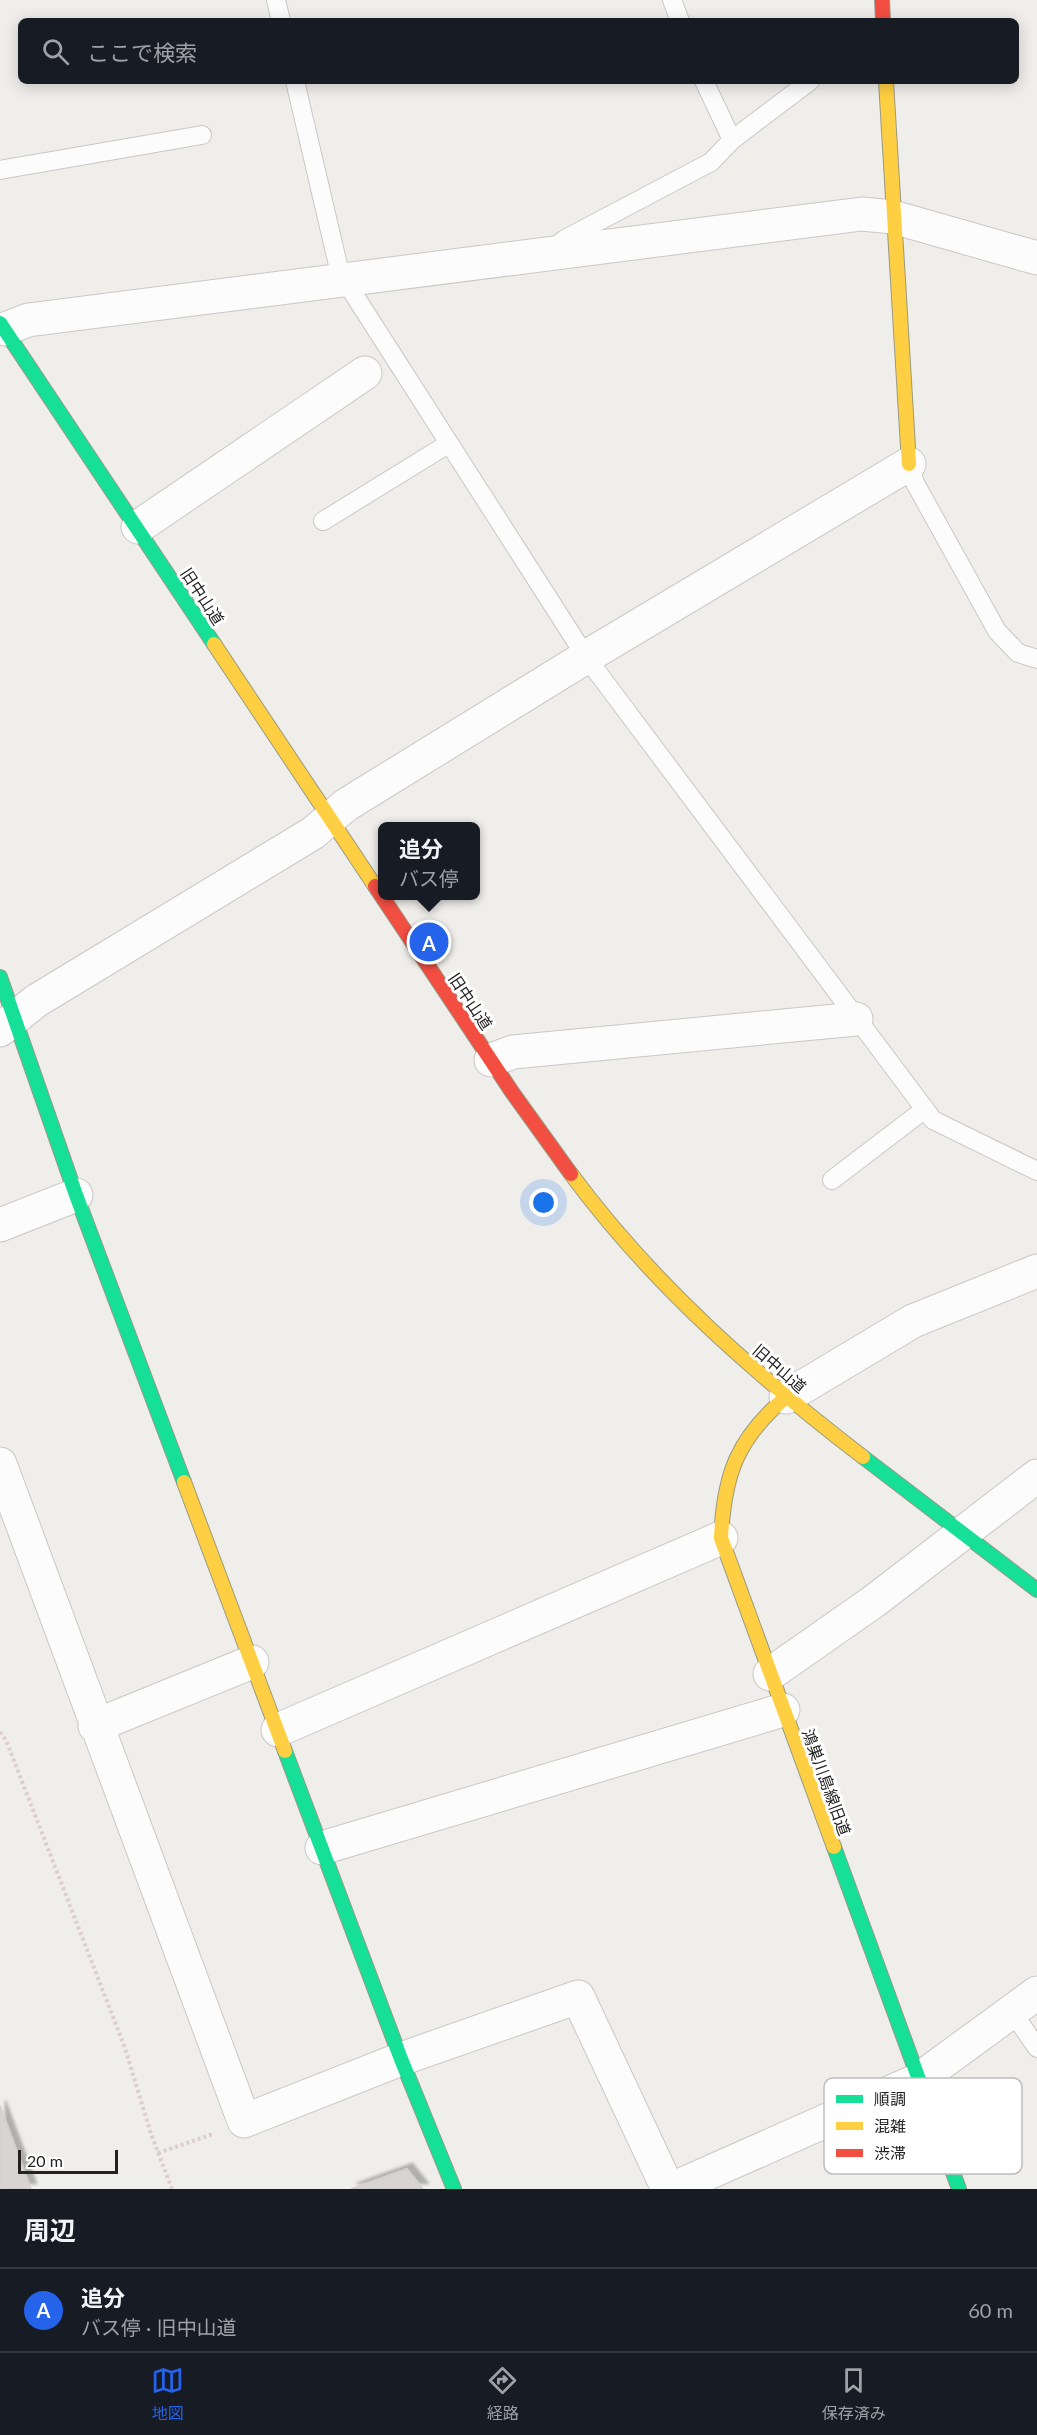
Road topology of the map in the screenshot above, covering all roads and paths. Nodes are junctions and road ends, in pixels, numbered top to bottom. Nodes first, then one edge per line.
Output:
1 (276, 0) edge
2 (672, 0) edge
3 (882, 0) edge
4 (280, 18) edge
5 (679, 18) edge
6 (883, 18) edge
7 (296, 84) edge
8 (705, 84) edge
9 (806, 84) edge
10 (886, 84) edge
11 (202, 135) dead end
12 (732, 140) junction
13 (0, 170) edge
14 (893, 217) junction
15 (548, 253) junction
16 (1037, 258) edge
17 (344, 279) junction
18 (3, 326) edge
19 (365, 373) dead end
20 (448, 444) junction
21 (909, 464) junction
22 (323, 521) dead end
23 (138, 527) junction
24 (586, 657) junction
25 (1037, 659) edge
26 (329, 817) junction
27 (378, 890) edge
28 (384, 900) edge
29 (0, 977) edge
30 (856, 1019) junction
31 (8, 1024) edge
32 (491, 1060) junction
33 (924, 1109) junction
34 (1037, 1171) edge
35 (832, 1180) dead end
36 (76, 1195) junction
37 (0, 1225) edge
38 (1037, 1271) edge
39 (786, 1396) junction
40 (0, 1464) edge
41 (1037, 1476) edge
42 (965, 1533) junction
43 (720, 1538) junction
44 (1037, 1590) edge
45 (252, 1662) junction
46 (770, 1674) junction
47 (783, 1710) junction
48 (95, 1726) junction
49 (278, 1730) junction
50 (0, 1732) edge
51 (322, 1848) junction
52 (1025, 2003) edge
53 (1037, 2048) edge
54 (401, 2059) junction
55 (917, 2078) edge
56 (921, 2078) edge
57 (244, 2121) junction
58 (824, 2121) edge
59 (158, 2153) junction
60 (953, 2174) edge
61 (172, 2189) edge
62 (454, 2189) edge
63 (670, 2189) edge
64 (959, 2189) edge

1 - 4 lane
2 - 5 lane
3 - 6 street
7 - 17 lane
8 - 12 lane
9 - 12 lane
10 - 14 street
11 - 13 lane
12 - 15 lane
14 - 15 street
14 - 16 street
14 - 21 street
15 - 17 street
17 - 18 street
17 - 20 lane
18 - 23 street, 旧中山道
19 - 23 street
20 - 22 lane
20 - 24 lane
21 - 24 street
21 - 25 lane
23 - 26 street, 旧中山道
24 - 26 street
24 - 30 lane
26 - 27 street, 旧中山道
26 - 31 street
28 - 32 street, 旧中山道
29 - 31 street
30 - 32 street
30 - 33 lane
31 - 36 street
32 - 39 street, 旧中山道
33 - 34 lane
33 - 35 lane
36 - 37 street
36 - 45 street
38 - 39 street
39 - 42 street, 旧中山道
39 - 43 street, 鴻巣川島線旧道
40 - 48 street
41 - 42 street
42 - 44 street, 旧中山道
42 - 46 street
43 - 46 street, 鴻巣川島線旧道
43 - 49 street
45 - 48 street
45 - 49 street
46 - 47 street, 鴻巣川島線旧道
47 - 51 street
47 - 55 street, 鴻巣川島線旧道
48 - 57 street
49 - 51 street
50 - 59 path
51 - 54 street
52 - 53 lane
52 - 56 street
54 - 57 street
54 - 62 street
54 - 63 street
57 - 59 path
58 - 63 street
59 - 61 path
60 - 64 street, 鴻巣川島線旧道

